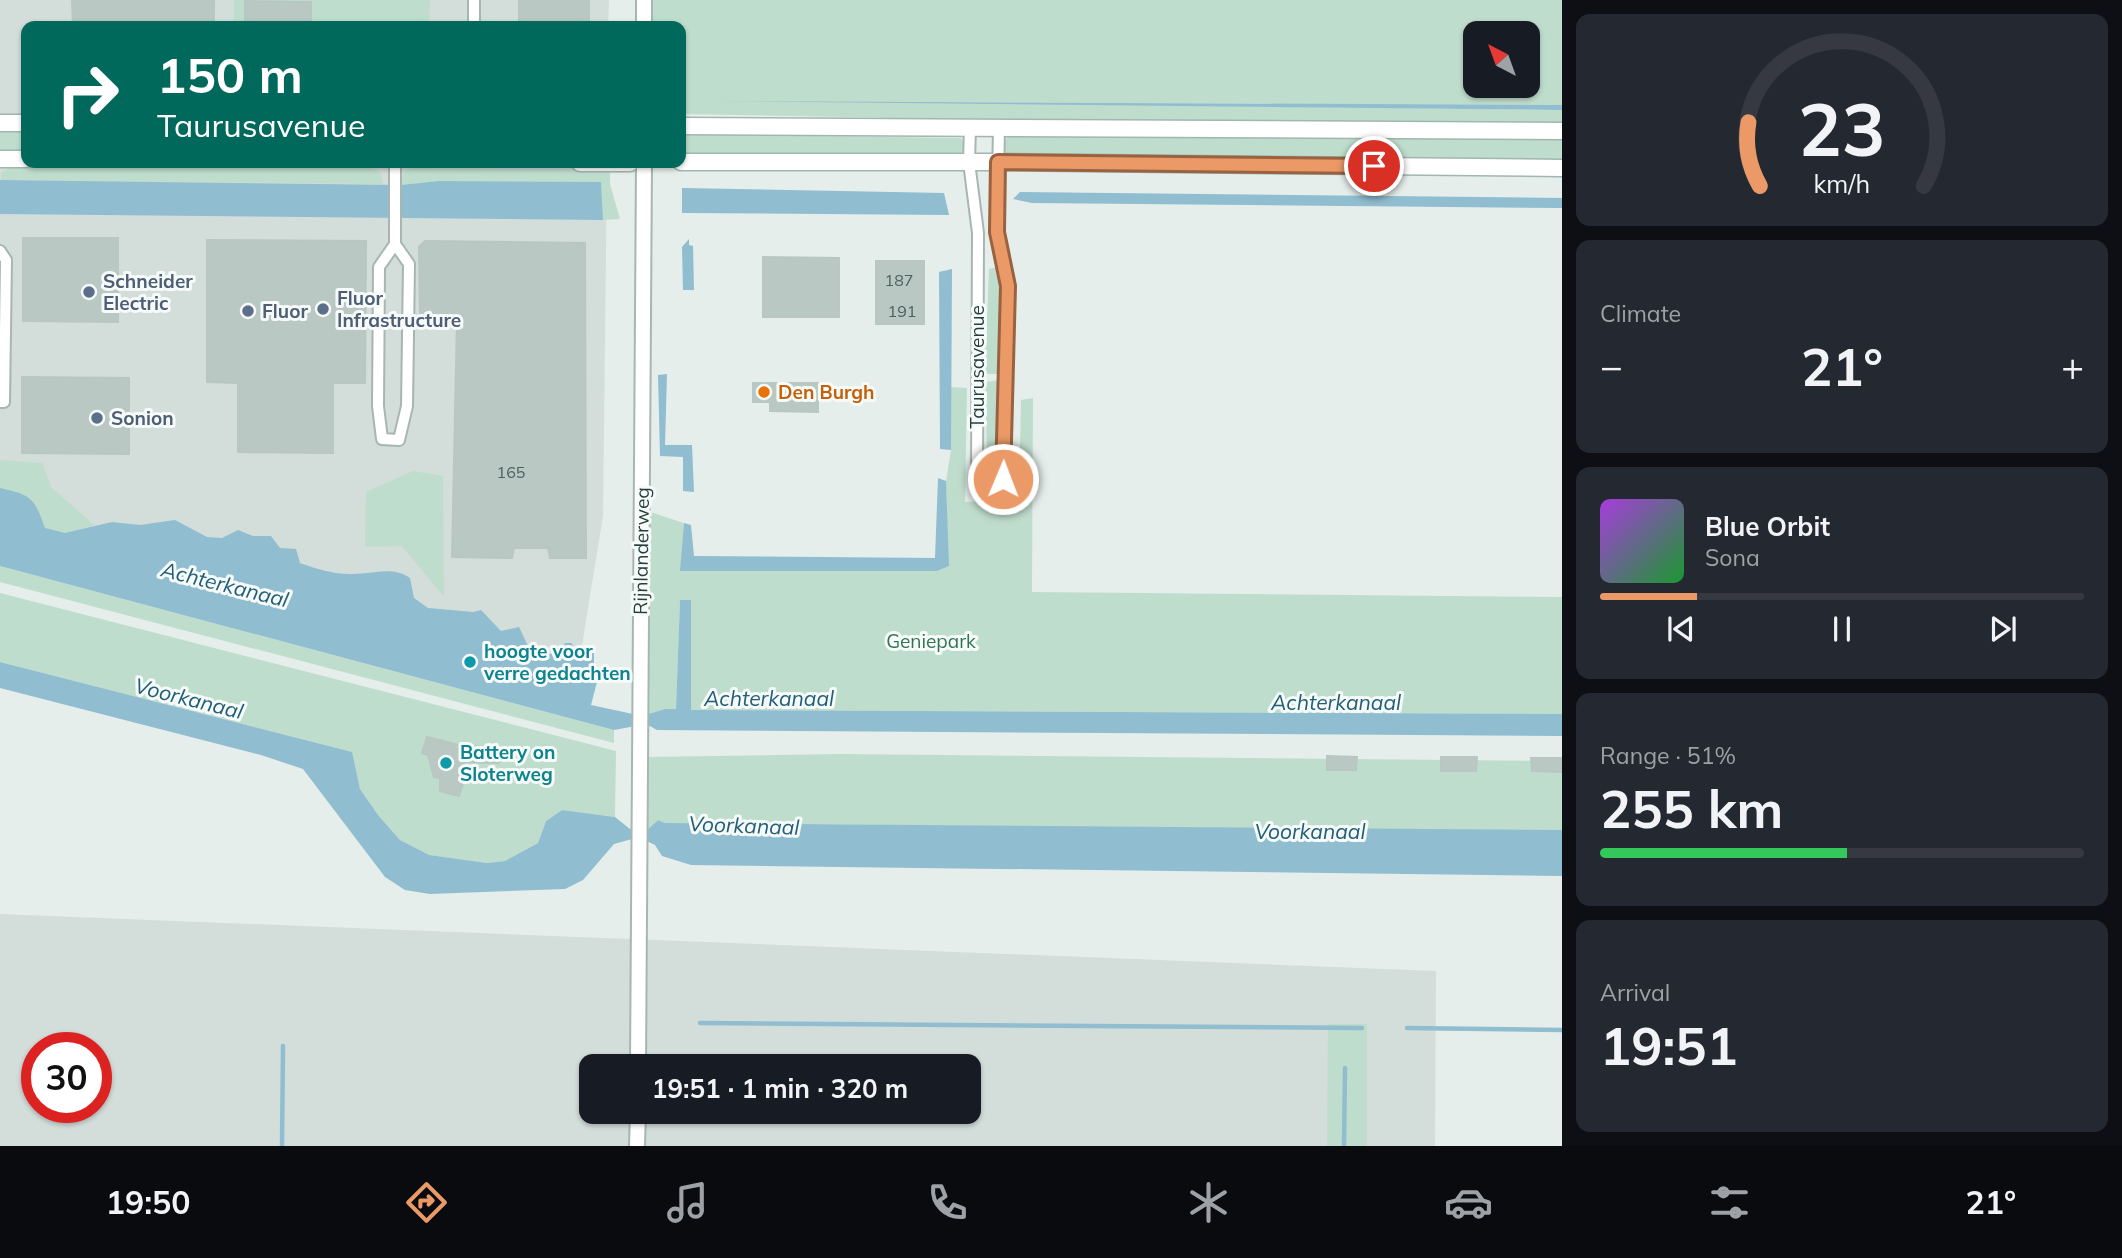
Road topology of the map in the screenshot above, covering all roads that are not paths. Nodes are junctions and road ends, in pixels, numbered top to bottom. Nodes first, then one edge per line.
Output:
1 (474, 0) edge
2 (644, 0) edge
3 (474, 21) edge
4 (643, 21) edge
5 (0, 123) edge
6 (21, 123) edge
7 (686, 126) edge
8 (970, 128) junction
9 (999, 128) junction
10 (1562, 131) edge
11 (0, 159) edge
12 (21, 159) edge
13 (686, 162) edge
14 (969, 162) junction
15 (998, 162) junction
16 (395, 168) edge
17 (644, 168) edge
18 (1562, 169) edge
19 (395, 244) junction
20 (0, 251) edge
21 (0, 402) edge
22 (638, 1054) edge
23 (638, 1124) edge
24 (638, 1146) edge

1 - 3 street
2 - 4 street
5 - 6 main road
7 - 8 main road
8 - 9 main road
8 - 14 street, Taurusavenue
9 - 10 main road
9 - 15 street, Taurusavenue
11 - 12 main road
13 - 14 main road
14 - 15 main road
14 - 15 street, Taurusavenue
15 - 18 main road
16 - 19 street
17 - 22 street, Rijnlanderweg
19 - 19 street
20 - 21 street
23 - 24 street

